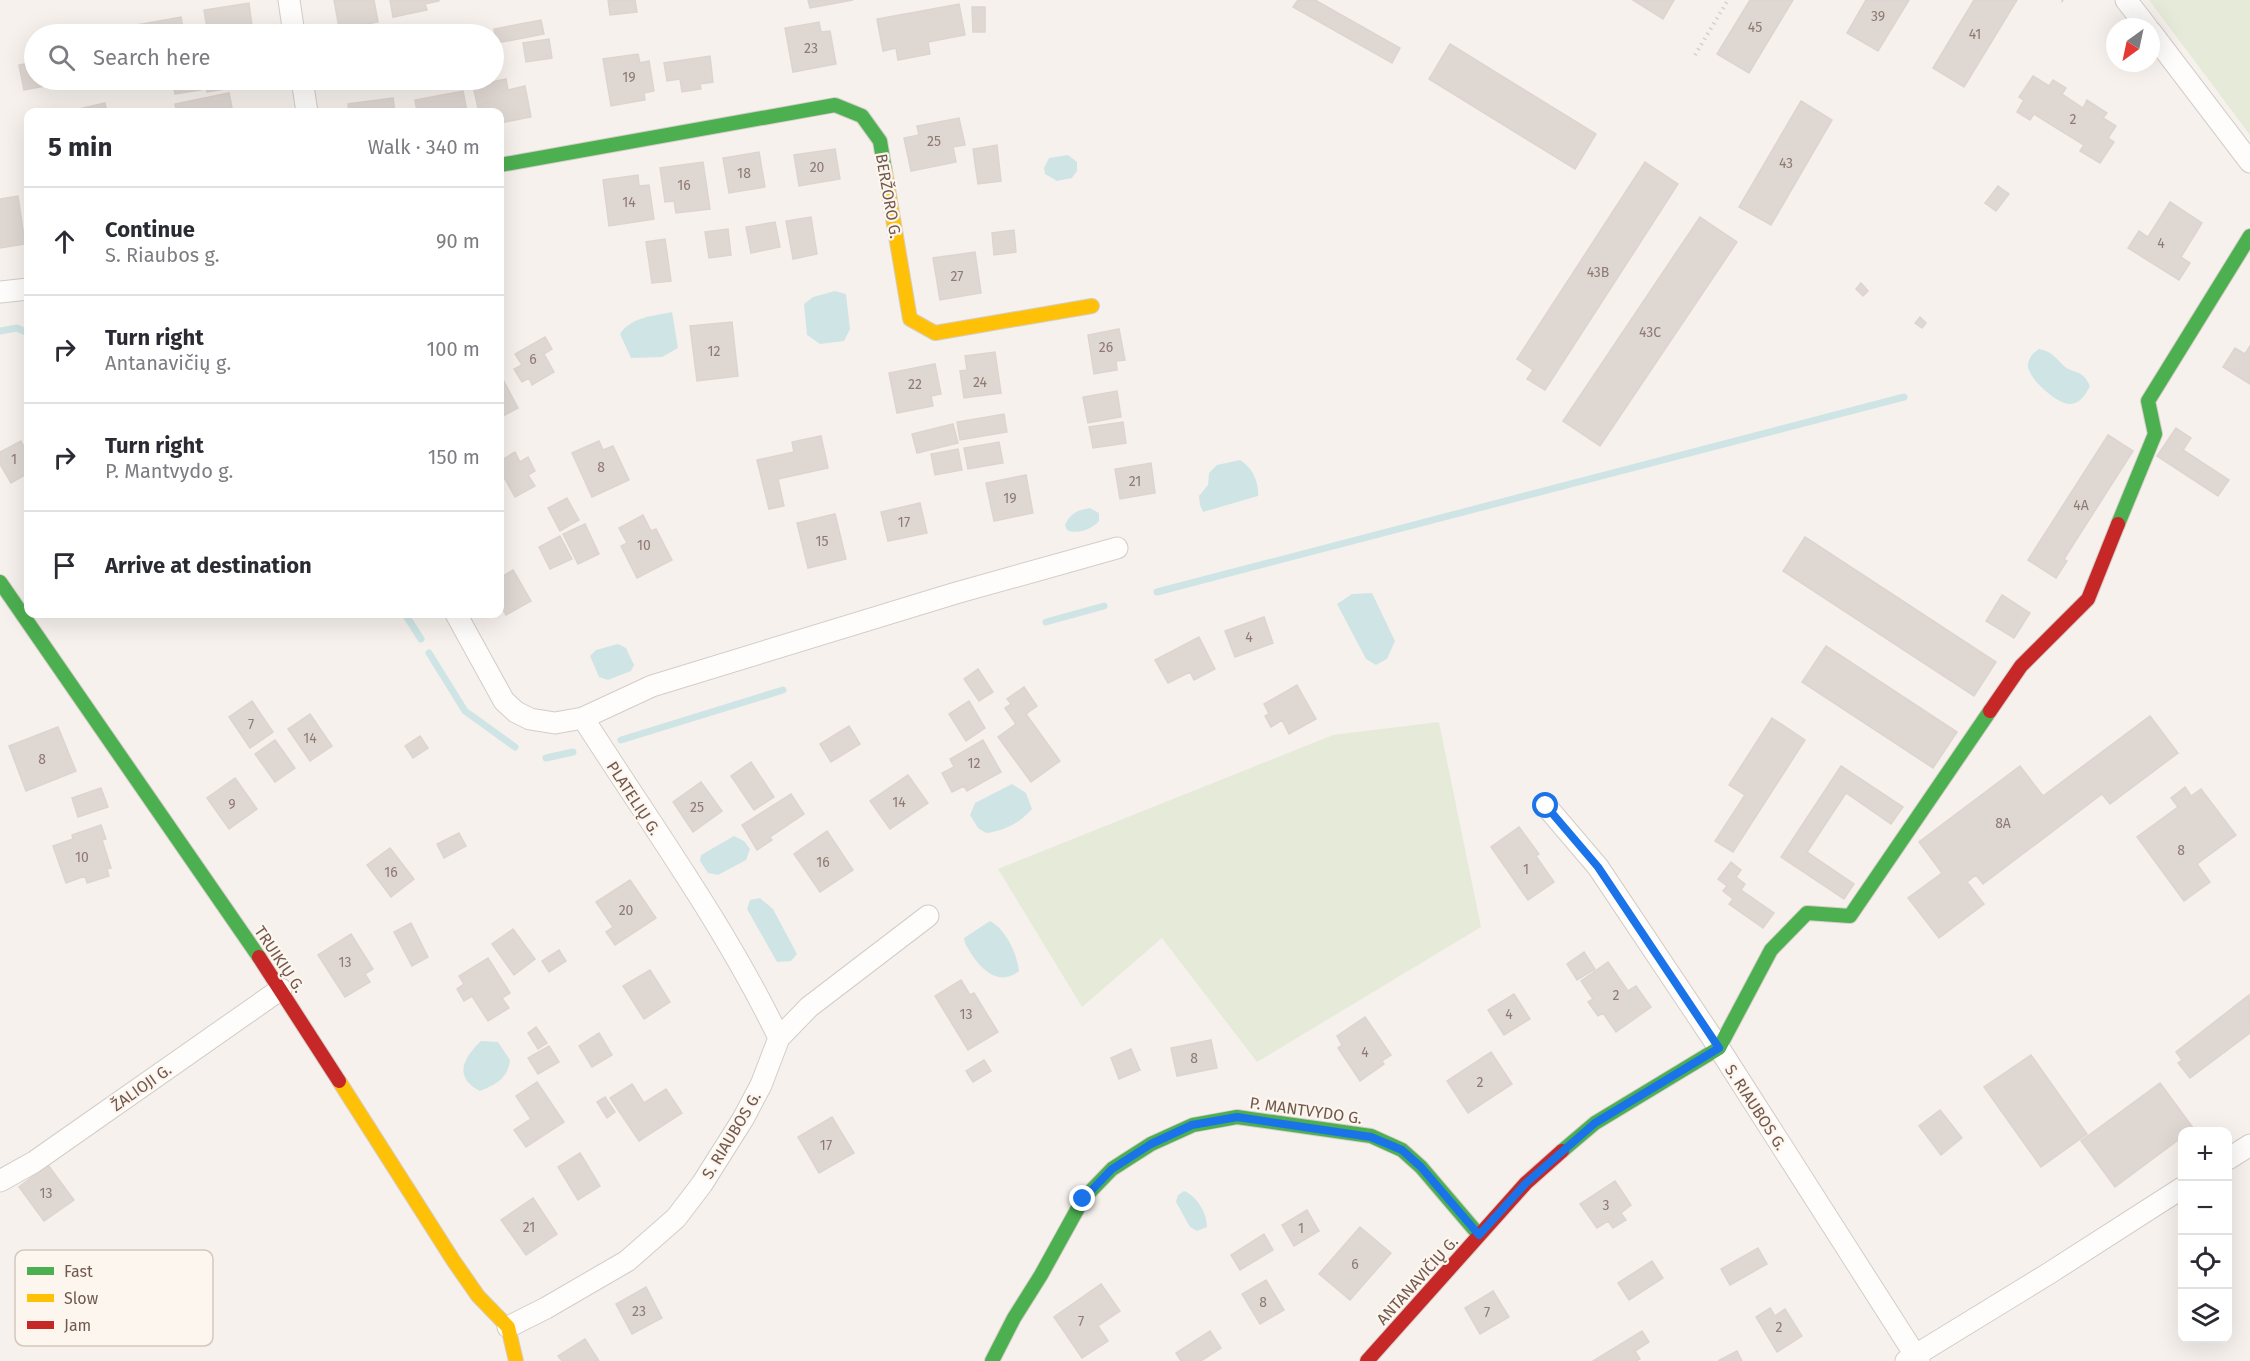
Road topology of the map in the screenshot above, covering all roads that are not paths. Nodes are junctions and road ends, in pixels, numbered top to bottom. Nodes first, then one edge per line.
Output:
1 (289, 0) edge
2 (2126, 0) edge
3 (2140, 18) edge
4 (293, 24) edge
5 (2160, 44) edge
6 (304, 90) edge
7 (306, 108) edge
8 (2250, 162) edge
9 (504, 164) edge
10 (2250, 236) edge
11 (24, 289) edge
12 (0, 292) edge
13 (1092, 306) dead end
14 (1117, 548) dead end
15 (0, 582) edge
16 (24, 617) edge
17 (25, 618) edge
18 (458, 618) edge
19 (583, 718) junction
20 (1546, 806) dead end
21 (928, 916) dead end
22 (281, 989) junction
23 (779, 1038) junction
24 (1719, 1048) junction
25 (2250, 1145) edge
26 (2232, 1156) edge
27 (0, 1181) edge
28 (2178, 1191) edge
29 (1479, 1235) junction
30 (508, 1327) junction
31 (1914, 1359) edge
32 (516, 1361) edge
33 (992, 1361) edge
34 (1367, 1361) edge

1 - 4 street
2 - 3 street
5 - 8 street
6 - 7 street
9 - 13 street, BERŽORO G.
10 - 24 street
11 - 12 street
14 - 19 street
15 - 16 street, TRUIKIŲ G.
17 - 22 street, TRUIKIŲ G.
18 - 19 street
19 - 23 street, PLATELIŲ G.
20 - 24 street, S. RIAUBOS G.
21 - 23 street, S. RIAUBOS G.
22 - 27 street, ŽALIOJI G.
22 - 30 street, TRUIKIŲ G.
23 - 30 street, S. RIAUBOS G.
24 - 29 street, ANTANAVIČIŲ G.
24 - 31 street, S. RIAUBOS G.
25 - 26 street
28 - 31 street
29 - 33 street, P. MANTVYDO G.
29 - 34 street, ANTANAVIČIŲ G.
30 - 32 street

